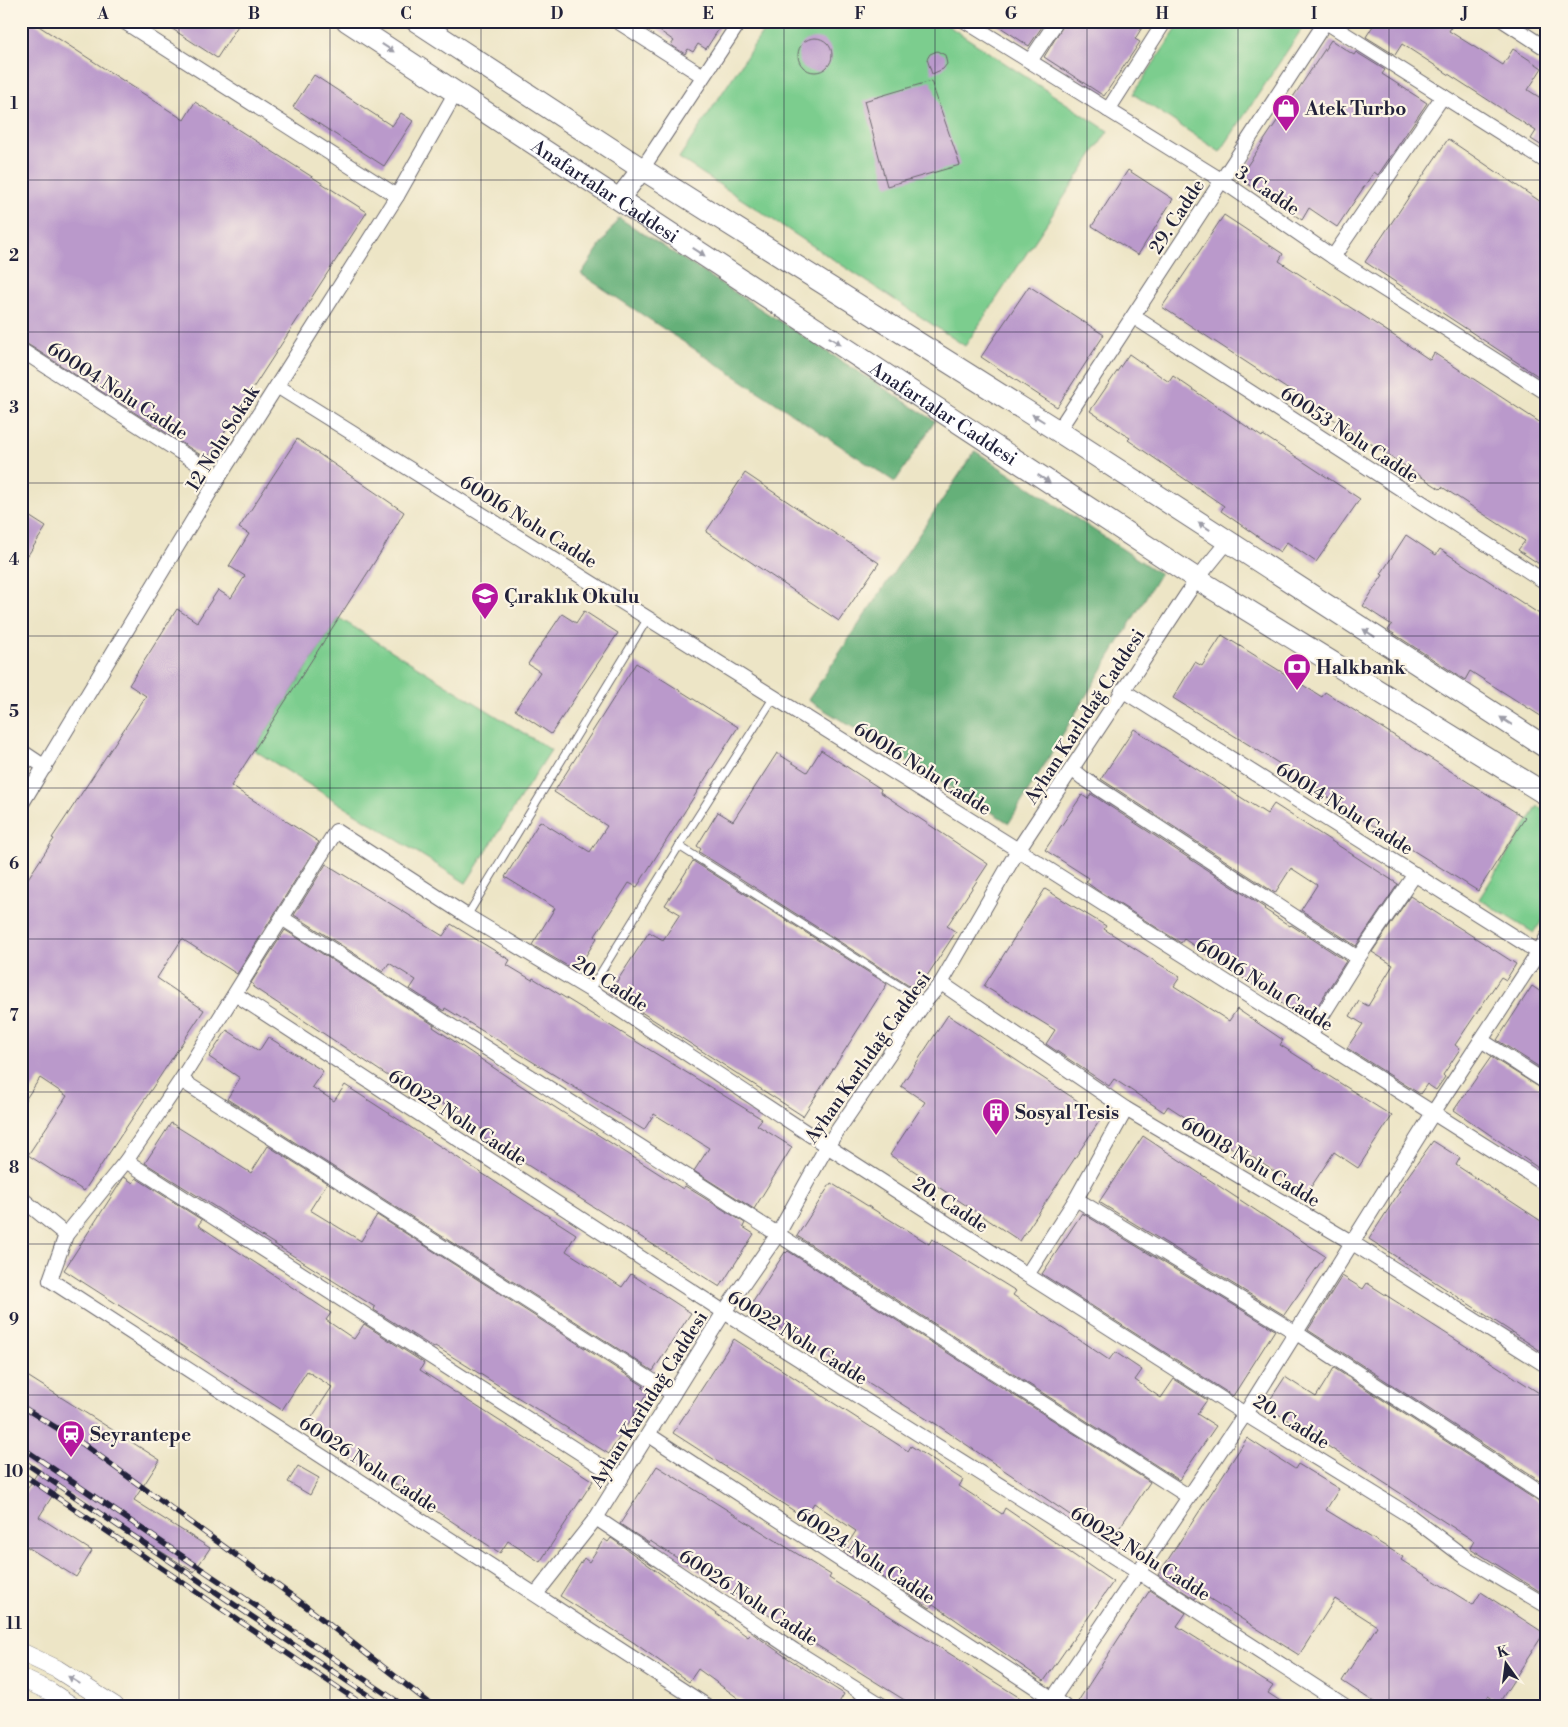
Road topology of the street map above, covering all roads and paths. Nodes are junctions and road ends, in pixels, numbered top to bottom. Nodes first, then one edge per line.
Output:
1 (123, 21) edge
2 (347, 21) edge
3 (416, 21) edge
4 (617, 21) edge
5 (740, 21) edge
6 (965, 21) edge
7 (1057, 21) edge
8 (1165, 21) edge
9 (1504, 21) edge
10 (1326, 22) edge
11 (1547, 49) edge
12 (1030, 61) junction
13 (703, 76) junction
14 (456, 92) junction
15 (1443, 96) junction
16 (1108, 110) junction
17 (1547, 162) edge
18 (642, 169) junction
19 (1221, 180) junction
20 (396, 196) junction
21 (619, 199) junction
22 (1333, 257) junction
23 (1134, 316) junction
24 (21, 350) edge
25 (277, 386) junction
26 (1547, 393) edge
27 (1058, 431) junction
28 (219, 477) junction
29 (1228, 541) junction
30 (1196, 579) junction
31 (1547, 583) edge
32 (648, 618) junction
33 (1122, 690) junction
34 (774, 697) junction
35 (1547, 748) edge
36 (21, 751) edge
37 (45, 767) junction
38 (1072, 769) junction
39 (1547, 795) edge
40 (21, 805) edge
41 (679, 846) junction
42 (1018, 850) junction
43 (1415, 874) junction
44 (467, 916) junction
45 (282, 918) junction
46 (1547, 937) edge
47 (1543, 955) edge
48 (1358, 958) junction
49 (942, 983) junction
50 (590, 990) junction
51 (235, 994) junction
52 (925, 1002) junction
53 (1310, 1035) junction
54 (1481, 1040) junction
55 (181, 1080) junction
56 (1547, 1083) edge
57 (1126, 1110) junction
58 (1433, 1113) junction
59 (827, 1146) junction
60 (126, 1161) junction
61 (1547, 1185) edge
62 (21, 1198) edge
63 (1076, 1200) junction
64 (778, 1234) junction
65 (66, 1235) junction
66 (1352, 1242) junction
67 (1027, 1275) junction
68 (724, 1312) junction
69 (1295, 1332) junction
70 (1547, 1366) edge
71 (673, 1394) junction
72 (1245, 1414) junction
73 (649, 1435) junction
74 (621, 1479) junction
75 (1188, 1496) junction
76 (1547, 1497) edge
77 (596, 1518) junction
78 (1138, 1572) junction
79 (536, 1594) junction
80 (1547, 1606) edge
81 (21, 1652) edge
82 (21, 1678) edge
83 (1055, 1703) edge
84 (72, 1706) edge
85 (115, 1706) edge
86 (707, 1706) edge
87 (883, 1706) edge
88 (1345, 1706) edge

1 - 20 street
2 -> 14 main road, Anafartalar Caddesi
3 - 18 main road, Anafartalar Caddesi
4 - 13 street
5 - 13 street
6 - 12 street, 3. Cadde
7 - 12 street
8 - 16 street
9 - 11 street
10 - 15 street
10 - 19 street, 29. Cadde
12 - 16 street, 3. Cadde
13 - 18 street
14 - 20 street, 12 Nolu Sokak
14 - 21 main road, Anafartalar Caddesi
15 - 17 street
15 - 22 street
16 - 19 street, 3. Cadde
18 - 21 main road
27 -> 18 main road, Anafartalar Caddesi
19 - 22 street, 3. Cadde
19 - 23 street, 29. Cadde
20 - 25 street, 12 Nolu Sokak
21 -> 30 main road, Anafartalar Caddesi
22 - 26 street, 3. Cadde
23 - 27 street, 29. Cadde
23 - 31 street, 60053 Nolu Cadde
24 - 28 street, 60004 Nolu Cadde
25 - 28 street, 12 Nolu Sokak
25 - 32 street, 60016 Nolu Cadde
29 -> 27 main road, Anafartalar Caddesi
28 - 37 street, 12 Nolu Sokak
29 - 30 street, Ayhan Karlıdağ Caddesi
35 -> 29 main road, Anafartalar Caddesi
30 - 33 street, Ayhan Karlıdağ Caddesi
30 - 39 main road, Anafartalar Caddesi
32 - 34 street, 60016 Nolu Cadde
32 - 44 lane
33 - 38 street, Ayhan Karlıdağ Caddesi
33 - 43 street, 60014 Nolu Cadde
34 - 41 lane
34 - 42 street, 60016 Nolu Cadde
36 - 37 street
37 - 40 street, 12 Nolu Sokak
38 - 42 street, Ayhan Karlıdağ Caddesi
38 - 48 street
41 - 50 lane
41 - 52 lane
42 - 49 street, Ayhan Karlıdağ Caddesi
42 - 53 street, 60016 Nolu Cadde
43 - 47 street, 60014 Nolu Cadde
43 - 48 street
44 - 45 street, 20. Cadde
44 - 50 street, 20. Cadde
45 - 51 street
45 - 64 street
46 - 47 street
47 - 54 street
48 - 53 street
49 - 52 street, Ayhan Karlıdağ Caddesi
49 - 57 street, 60018 Nolu Cadde
50 - 59 street, 20. Cadde
51 - 55 street
51 - 68 street, 60022 Nolu Cadde
52 - 59 street, Ayhan Karlıdağ Caddesi
53 - 58 street, 60016 Nolu Cadde
54 - 56 street
54 - 58 street
55 - 60 street
55 - 71 street
57 - 63 street
57 - 66 street, 60018 Nolu Cadde
58 - 61 street, 60016 Nolu Cadde
58 - 66 street
59 - 64 street, Ayhan Karlıdağ Caddesi
59 - 67 street, 20. Cadde
60 - 65 street
60 - 74 street
62 - 65 street
63 - 67 street
63 - 69 street
64 - 68 street, Ayhan Karlıdağ Caddesi
64 - 75 street
65 - 79 street, 60026 Nolu Cadde
66 - 69 street
66 - 70 street, 60018 Nolu Cadde
67 - 72 street, 20. Cadde
68 - 71 street, Ayhan Karlıdağ Caddesi
68 - 78 street, 60022 Nolu Cadde
69 - 72 street
69 - 76 street
71 - 73 street, Ayhan Karlıdağ Caddesi
72 - 75 street
72 - 80 street, 20. Cadde
73 - 74 street, Ayhan Karlıdağ Caddesi
73 - 83 street, 60024 Nolu Cadde
74 - 77 street, Ayhan Karlıdağ Caddesi
75 - 78 street
77 - 79 street, Ayhan Karlıdağ Caddesi
77 - 87 street, 60026 Nolu Cadde
78 - 83 street
78 - 88 street, 60022 Nolu Cadde
79 - 86 street, 60026 Nolu Cadde
85 -> 81 street
82 - 84 street

